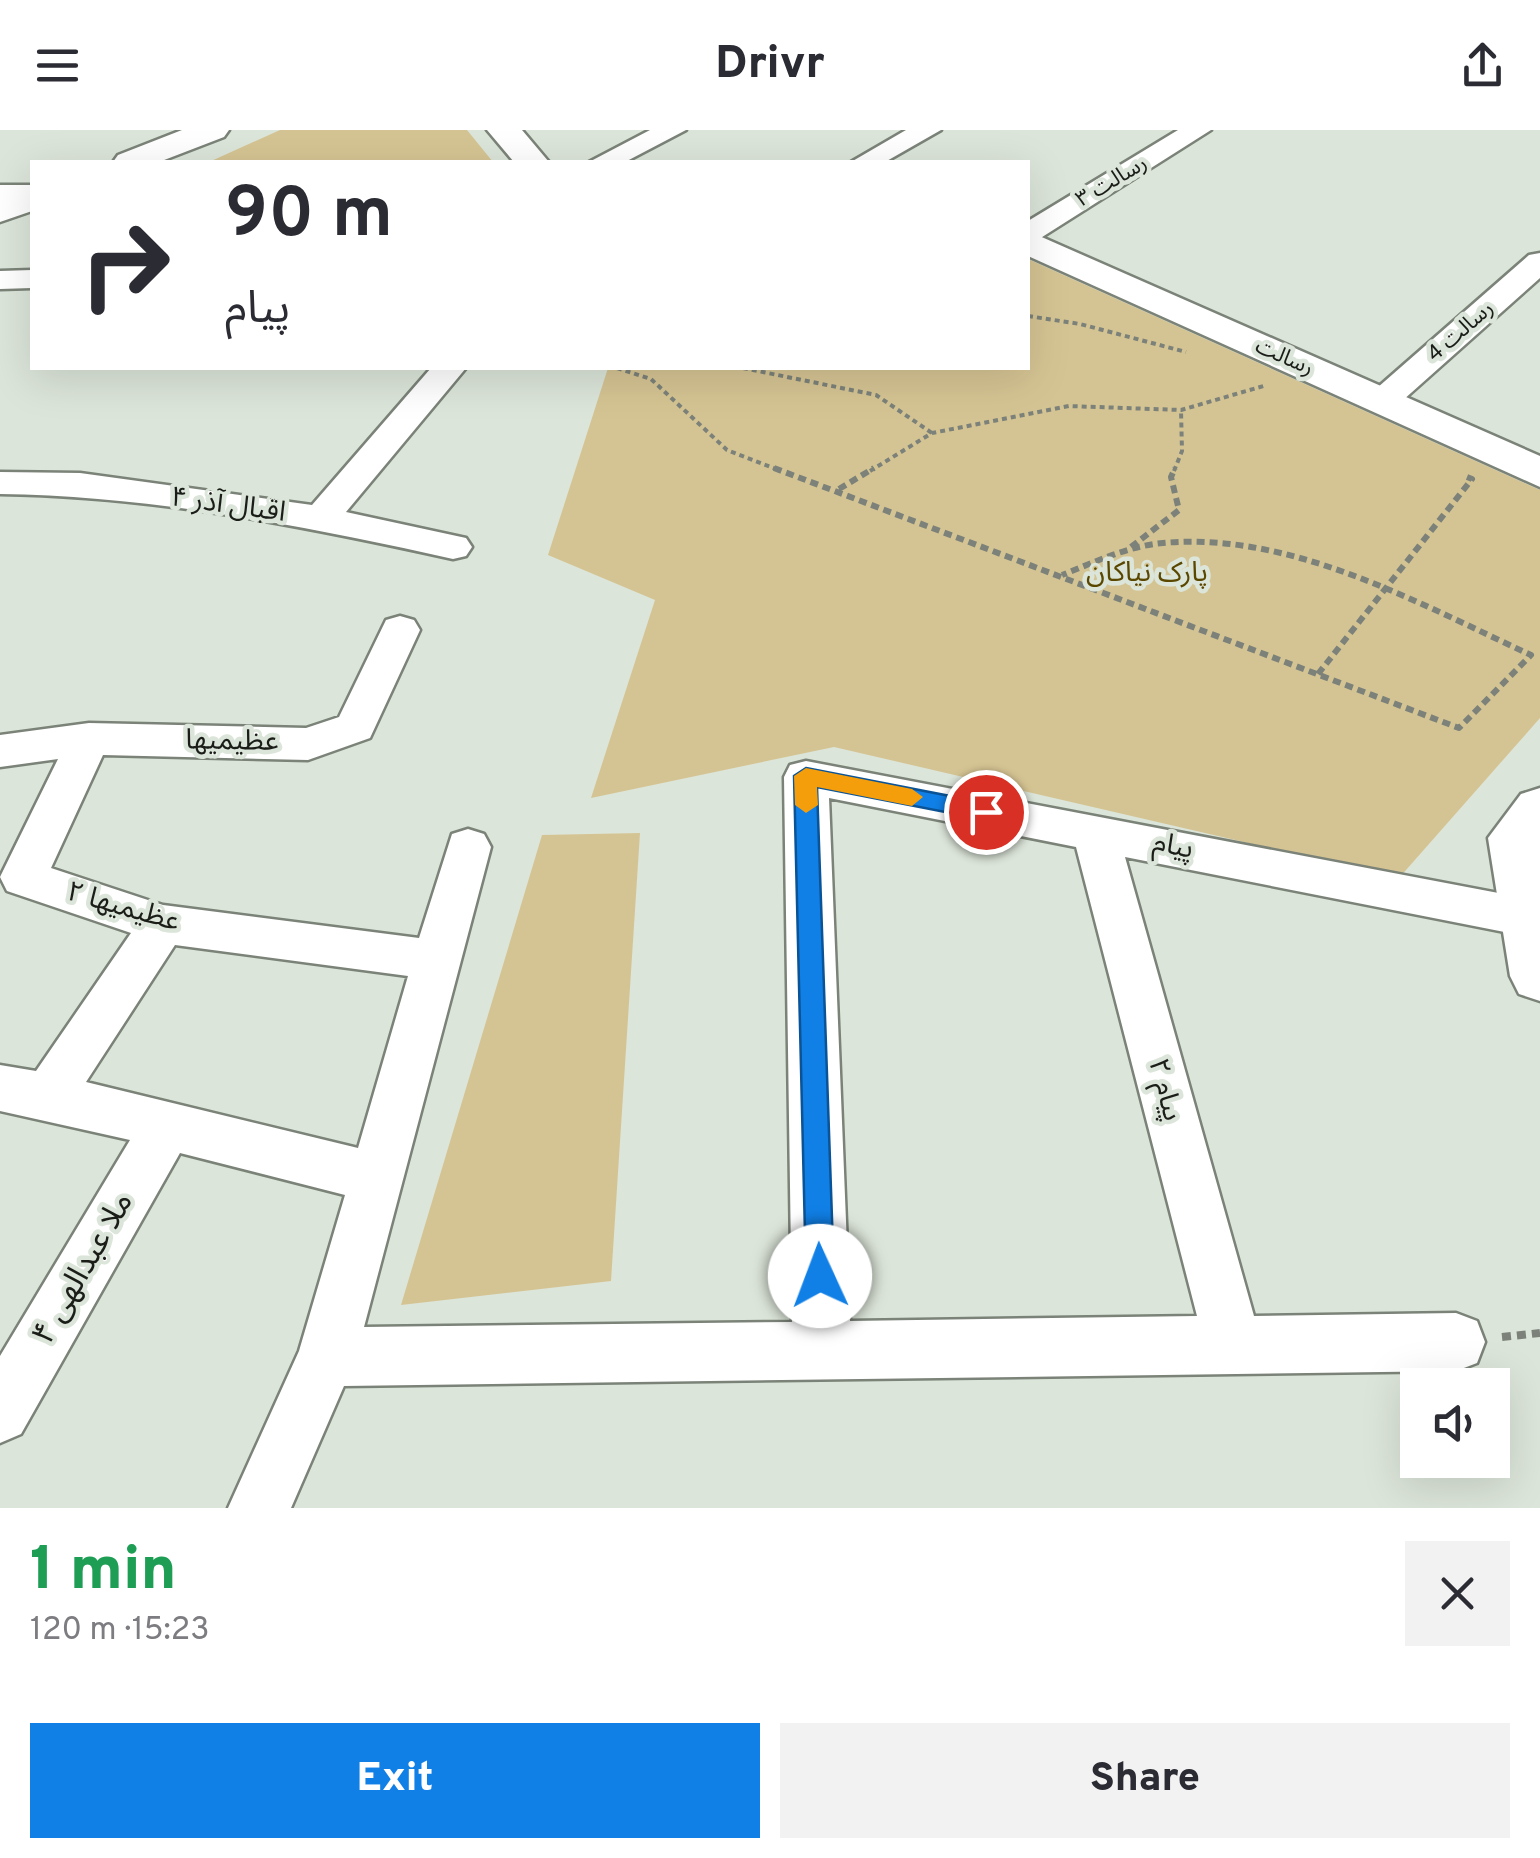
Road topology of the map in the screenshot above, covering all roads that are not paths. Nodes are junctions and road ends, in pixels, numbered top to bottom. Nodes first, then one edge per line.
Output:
1 (212, 130) edge
2 (504, 130) edge
3 (672, 130) edge
4 (927, 130) edge
5 (1197, 130) edge
6 (135, 160) edge
7 (530, 160) edge
8 (607, 160) edge
9 (869, 160) edge
10 (0, 196) edge
11 (30, 198) edge
12 (30, 199) edge
13 (0, 213) edge
14 (1030, 233) edge
15 (1030, 243) edge
16 (1540, 262) edge
17 (30, 279) edge
18 (0, 280) edge
19 (447, 370) edge
20 (1381, 402) junction
21 (1540, 473) edge
22 (0, 483) edge
23 (321, 518) junction
24 (453, 547) dead end
25 (400, 630) dead end
26 (89, 739) junction
27 (0, 751) edge
28 (1540, 809) edge
29 (1095, 832) junction
30 (468, 847) dead end
31 (1537, 918) edge
32 (162, 924) junction
33 (436, 960) junction
34 (1540, 976) edge
35 (24, 1092) edge
36 (167, 1126) junction
37 (376, 1178) junction
38 (1456, 1342) dead end
39 (1234, 1347) junction
40 (822, 1352) junction
41 (327, 1357) junction
42 (0, 1413) edge
43 (260, 1508) edge

1 - 6 street
2 - 7 street
3 - 8 street
4 - 9 street
5 - 14 street, رسالت ۳
10 - 11 street
12 - 13 street
15 - 20 street, رسالت
16 - 20 street, رسالت 4
17 - 18 street
19 - 23 street
20 - 21 street, رسالت
22 - 23 street, اقبال آذر ۴
23 - 24 street, اقبال آذر ۴
25 - 26 street, عظیمیها
26 - 27 street, عظیمیها
26 - 32 street, عظیمیها ۲
28 - 31 street
29 - 31 street, پیام
29 - 39 street, پیام ۲
29 - 40 street, پیام
30 - 33 street
31 - 34 street
32 - 33 street, عظیمیها ۲
32 - 35 street
33 - 37 street
35 - 36 street
36 - 37 street
36 - 42 street, ملا عبدالهی ۴
37 - 41 street
38 - 39 street
39 - 40 street
40 - 41 street
41 - 43 street

